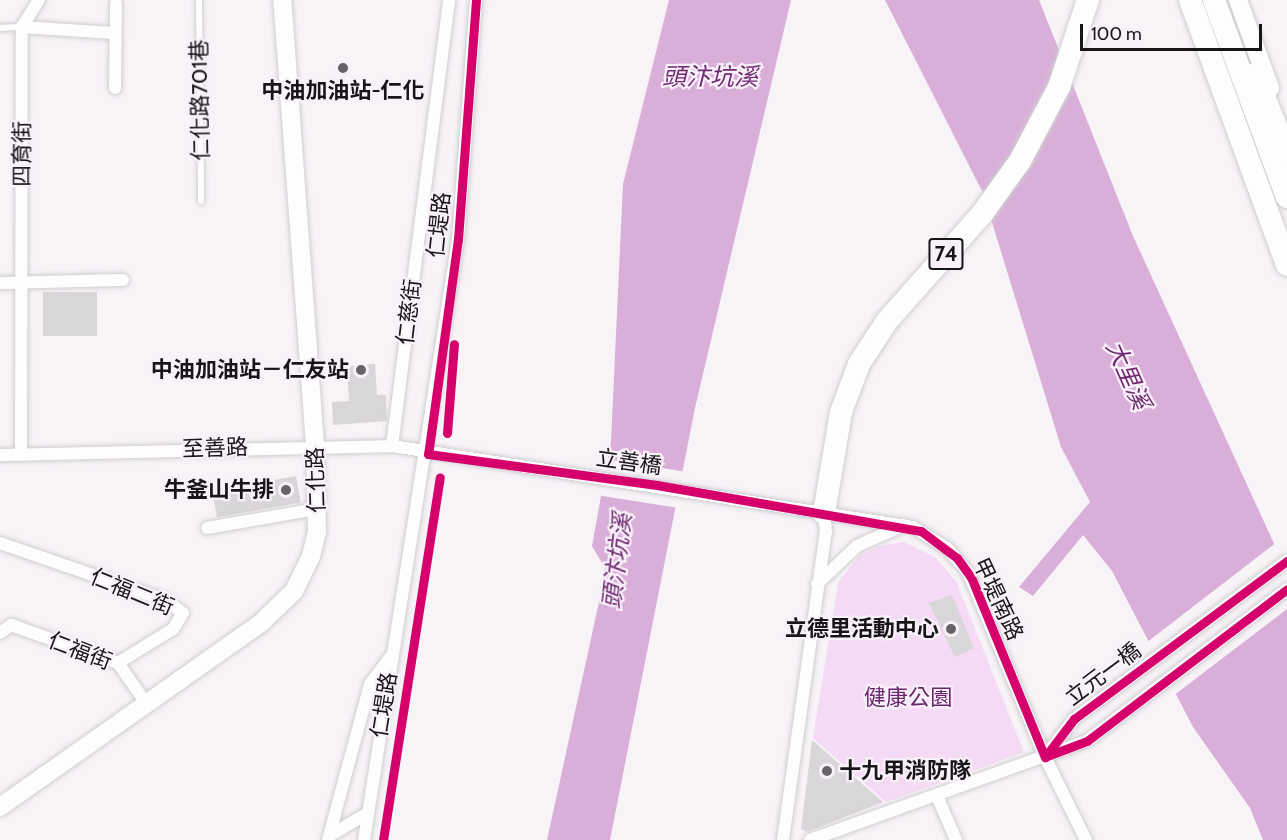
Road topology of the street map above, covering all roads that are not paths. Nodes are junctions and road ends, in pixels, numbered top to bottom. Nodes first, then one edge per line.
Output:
1 (39, 0) edge
2 (199, 0) edge
3 (282, 0) edge
4 (449, 0) edge
5 (476, 0) edge
6 (1088, 0) edge
7 (1190, 0) edge
8 (1206, 0) edge
9 (1214, 0) edge
10 (1228, 0) edge
11 (1238, 0) edge
12 (116, 3) dead end
13 (22, 27) junction
14 (0, 28) edge
15 (113, 33) junction
16 (115, 88) dead end
17 (1287, 132) edge
18 (1287, 154) edge
19 (1287, 197) edge
20 (201, 201) dead end
21 (1287, 208) edge
22 (1287, 265) edge
23 (123, 280) dead end
24 (23, 281) junction
25 (0, 283) edge
26 (315, 445) junction
27 (392, 446) junction
28 (428, 454) junction
29 (21, 455) junction
30 (0, 456) edge
31 (317, 509) junction
32 (824, 513) junction
33 (905, 525) junction
34 (207, 528) dead end
35 (0, 543) edge
36 (1287, 561) edge
37 (817, 584) junction
38 (1287, 589) edge
39 (0, 633) edge
40 (391, 656) junction
41 (117, 663) junction
42 (146, 703) junction
43 (1063, 743) junction
44 (1045, 757) junction
45 (937, 796) junction
46 (0, 807) edge
47 (368, 813) junction
48 (329, 838) edge
49 (364, 840) edge
50 (783, 840) edge
51 (810, 840) edge
52 (957, 840) edge
53 (1086, 840) edge

1 - 13 street
2 - 20 lane, 仁化路701巷
3 - 26 main road, 仁化路
4 - 27 street, 仁慈街
5 - 28 street, 仁堤路
6 - 32 highway, 74
7 - 22 highway
8 - 21 main road
9 - 19 highway
10 - 18 highway
11 - 17 main road
12 - 15 street
13 - 14 lane
13 - 15 street
13 - 24 street, 四育街
15 - 16 street
23 - 24 street
24 - 25 street
24 - 29 street, 四育街
26 - 27 street, 至善路
26 - 29 street, 至善路
26 - 31 main road, 仁化路
27 - 28 street, 至善路
28 - 32 street, 立善橋
28 - 40 street, 仁堤路
29 - 30 street, 至善路
31 - 34 street
31 - 42 main road, 仁化路
32 - 33 street, 甲堤南路
32 - 37 street
33 - 37 street
33 - 44 street, 甲堤南路
35 - 41 street, 仁福二街
36 - 43 street, 立元一橋
37 - 50 street
38 - 43 street, 立元一橋
39 - 41 street, 仁福街
40 - 47 street, 仁堤路
40 - 48 street
41 - 42 street, 仁福街
42 - 46 main road, 仁化路
43 - 44 street, 立元一橋
44 - 45 street
44 - 53 street, 甲堤南路
45 - 51 street
45 - 52 street
47 - 48 street
47 - 49 street, 仁堤路

